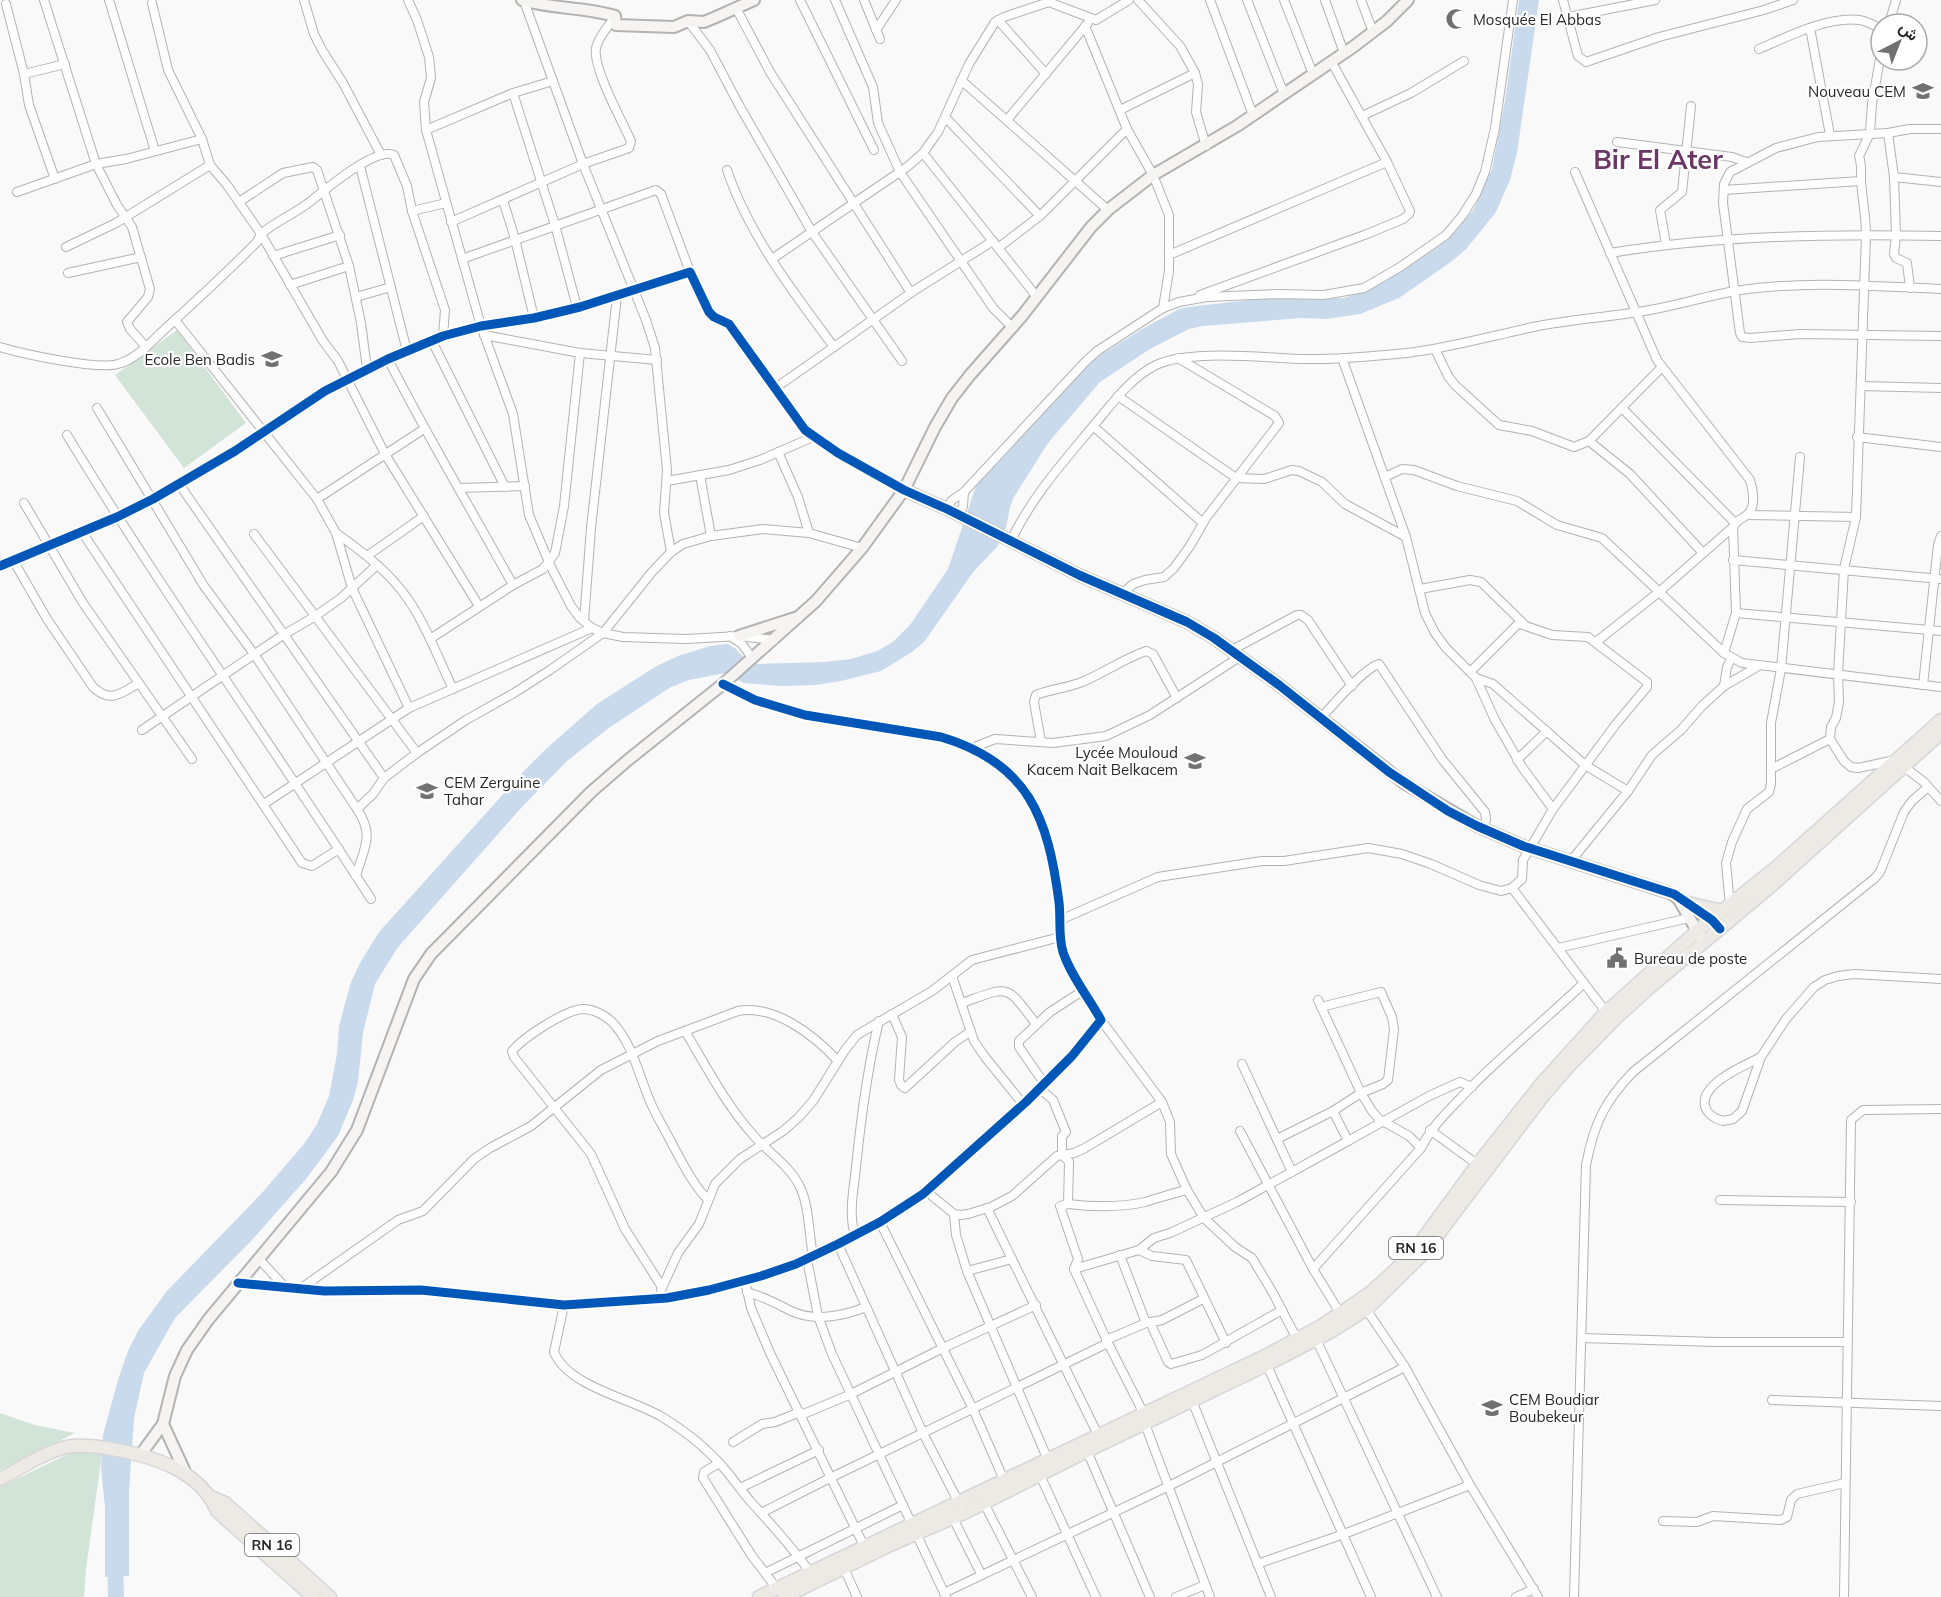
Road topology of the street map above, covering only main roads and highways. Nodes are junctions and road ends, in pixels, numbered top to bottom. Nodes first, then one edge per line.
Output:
1 (523, 0) edge
2 (754, 0) edge
3 (1408, 0) edge
4 (904, 490) junction
5 (802, 616) junction
6 (735, 636) road end
7 (1941, 720) edge
8 (1941, 733) edge
9 (1899, 764) junction
10 (1681, 899) junction
11 (1726, 908) junction
12 (1716, 925) junction
13 (1697, 931) junction
14 (1704, 943) junction
15 (1482, 1168) junction
16 (1363, 1305) junction
17 (1265, 1361) junction
18 (1144, 1419) junction
19 (163, 1424) junction
20 (138, 1454) junction
21 (187, 1476) junction
22 (0, 1479) edge
23 (211, 1497) junction
24 (958, 1511) junction
25 (914, 1529) junction
26 (842, 1563) junction
27 (781, 1593) edge
28 (313, 1597) edge
29 (330, 1597) edge
30 (759, 1597) edge

1 - 2 main road
3 - 4 main road
4 - 5 main road
4 - 10 main road
5 - 6 main road
5 - 19 main road
7 - 9 main road, RN 16
8 - 9 main road, RN 16
9 - 11 main road, RN 16
9 - 12 main road, RN 16
10 - 11 main road
10 - 12 main road
10 - 13 main road
11 - 12 main road, RN 16
12 - 13 main road, RN 16
12 - 14 main road, RN 16
13 - 14 main road
13 - 15 main road, RN 16
14 - 15 main road, RN 16
15 - 16 main road, RN 16
16 - 17 main road, RN 16
16 - 17 main road, RN 16
17 - 18 main road, RN 16
18 - 24 main road, RN 16
18 - 24 main road, RN 16
19 - 20 main road
19 - 21 main road
20 - 21 main road, RN 16
20 - 22 main road, RN 16
21 - 23 main road, RN 16
23 - 28 main road, RN 16
23 - 29 main road, RN 16
24 - 25 main road, RN 16
25 - 26 main road, RN 16
25 - 26 main road, RN 16
26 - 27 main road, RN 16
26 - 27 main road, RN 16
27 - 30 main road, RN 16

